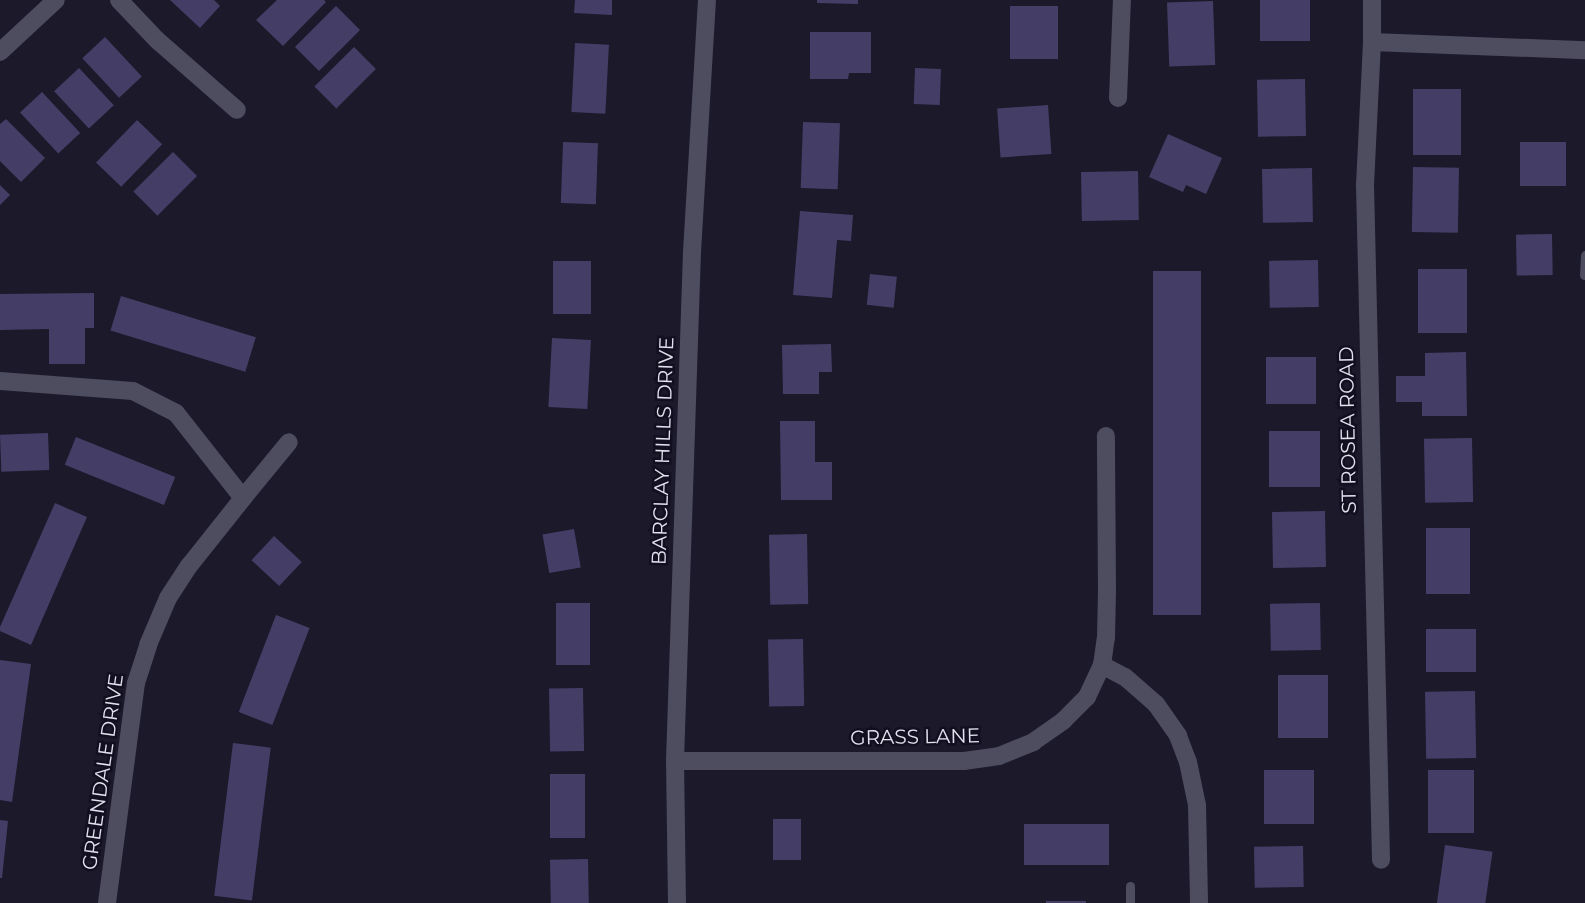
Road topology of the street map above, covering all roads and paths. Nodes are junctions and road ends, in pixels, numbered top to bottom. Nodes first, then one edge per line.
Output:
1 (56, 0) edge
2 (119, 0) edge
3 (707, 0) edge
4 (1122, 0) edge
5 (1372, 0) edge
6 (1372, 42) junction
7 (1585, 50) edge
8 (0, 52) edge
9 (1118, 98) dead end
10 (237, 110) dead end
11 (1585, 255) edge
12 (1584, 275) edge
13 (0, 381) edge
14 (1106, 436) dead end
15 (289, 442) dead end
16 (243, 498) junction
17 (1102, 665) junction
18 (675, 761) junction
19 (1381, 860) dead end
20 (1130, 886) dead end
21 (107, 903) edge
22 (677, 903) edge
23 (1130, 903) edge
24 (1199, 903) edge

1 - 8 street
2 - 10 street
3 - 18 street, BARCLAY HILLS DRIVE
4 - 9 street
5 - 6 street, ST ROSEA ROAD
6 - 7 street
6 - 19 street, ST ROSEA ROAD
11 - 12 lane
13 - 16 street
14 - 17 street, GRASS LANE
15 - 16 street, GREENDALE DRIVE
16 - 21 street, GREENDALE DRIVE
17 - 18 street, GRASS LANE
17 - 24 street
18 - 22 street, BARCLAY HILLS DRIVE
20 - 23 lane

